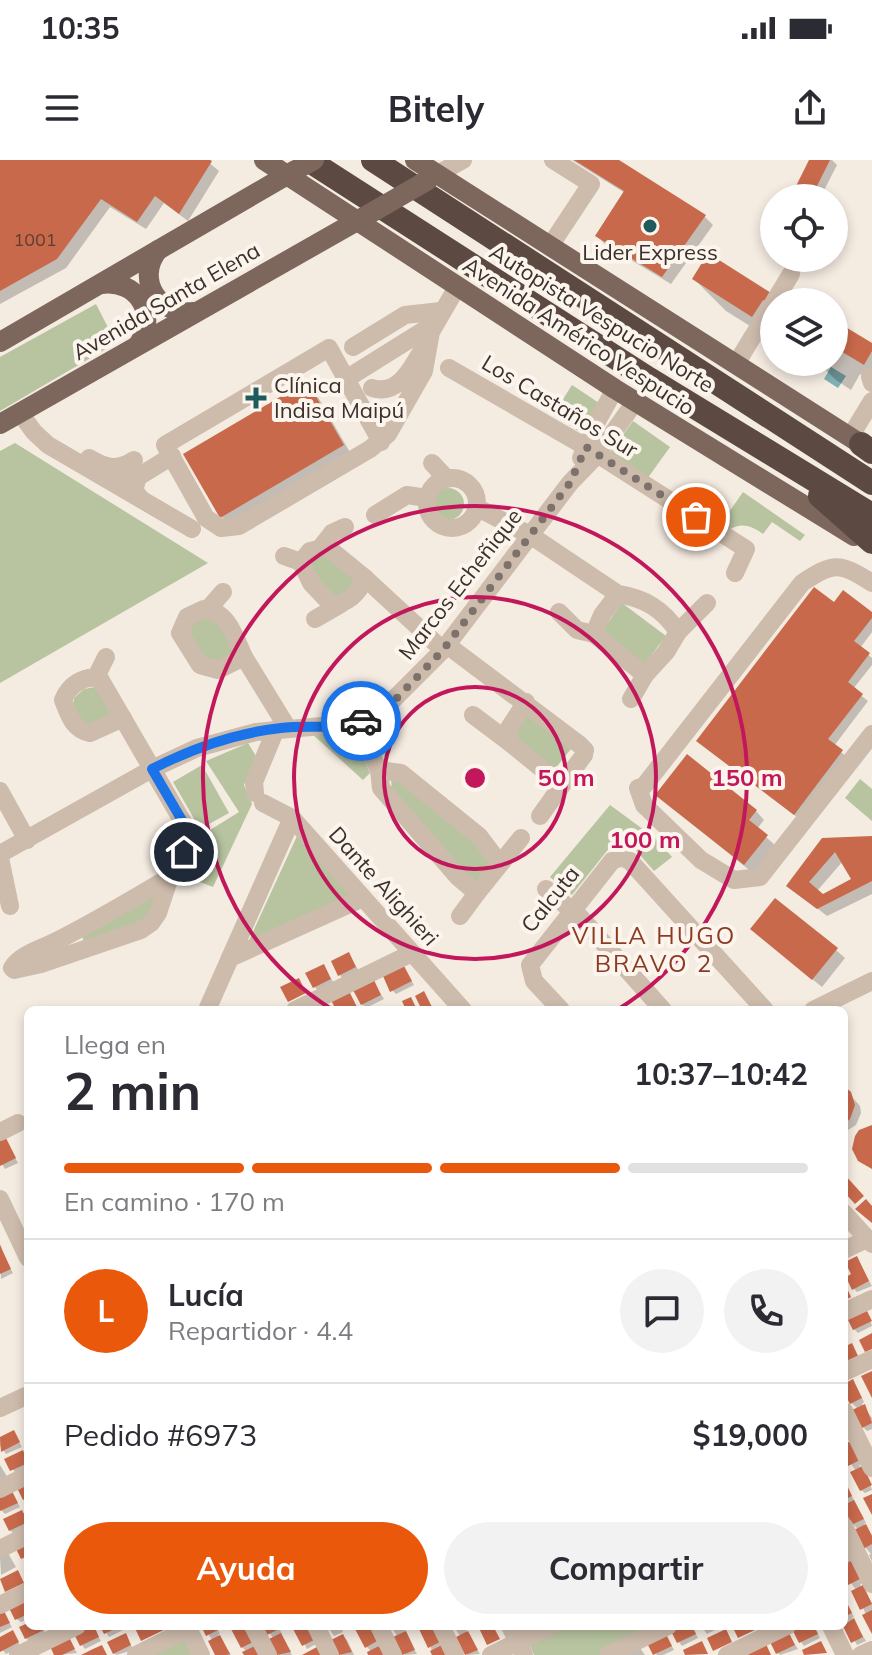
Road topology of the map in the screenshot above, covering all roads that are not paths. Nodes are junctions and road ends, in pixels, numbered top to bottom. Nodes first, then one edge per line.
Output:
1 (264, 160) edge
2 (314, 160) edge
3 (373, 160) edge
4 (415, 160) edge
5 (463, 160) edge
6 (553, 160) edge
7 (296, 169) edge
8 (433, 177) junction
9 (360, 219) junction
10 (550, 246) junction
11 (158, 250) junction
12 (791, 274) dead end
13 (101, 284) junction
14 (457, 287) junction
15 (194, 312) junction
16 (435, 325) junction
17 (0, 342) edge
18 (138, 345) junction
19 (353, 347) dead end
20 (736, 364) junction
21 (449, 368) dead end
22 (346, 379) junction
23 (372, 388) dead end
24 (615, 389) junction
25 (872, 401) edge
26 (635, 402) junction
27 (20, 413) junction
28 (0, 424) edge
29 (381, 442) junction
30 (864, 446) edge
31 (56, 450) junction
32 (591, 451) junction
33 (769, 453) junction
34 (172, 456) junction
35 (432, 463) dead end
36 (136, 468) junction
37 (447, 479) junction
38 (111, 481) junction
39 (872, 483) edge
40 (427, 498) junction
41 (141, 499) junction
42 (476, 507) junction
43 (375, 515) dead end
44 (872, 515) edge
45 (345, 527) dead end
46 (192, 529) dead end
47 (530, 535) junction
48 (872, 544) edge
49 (321, 547) junction
50 (735, 573) dead end
51 (365, 578) junction
52 (872, 583) edge
53 (223, 592) dead end
54 (618, 594) junction
55 (707, 603) dead end
56 (341, 604) junction
57 (208, 609) junction
58 (559, 612) dead end
59 (315, 619) dead end
60 (678, 632) junction
61 (594, 634) junction
62 (445, 647) junction
63 (106, 657) dead end
64 (244, 657) junction
65 (645, 675) junction
66 (96, 677) junction
67 (631, 699) dead end
68 (526, 702) junction
69 (473, 715) dead end
70 (123, 718) junction
71 (355, 723) junction
72 (282, 728) junction
73 (872, 734) edge
74 (509, 742) junction
75 (152, 769) junction
76 (379, 770) junction
77 (567, 778) junction
78 (0, 791) edge
79 (540, 816) dead end
80 (292, 818) junction
81 (521, 838) dead end
82 (27, 840) junction
83 (1, 855) edge
84 (500, 864) junction
85 (170, 877) junction
86 (546, 889) dead end
87 (477, 893) junction
88 (363, 898) junction
89 (10, 906) dead end
90 (572, 911) junction
91 (460, 916) dead end
92 (72, 934) junction
93 (82, 951) junction
94 (412, 953) junction
95 (230, 958) junction
96 (872, 981) edge
97 (209, 1006) edge
98 (303, 1006) edge
99 (455, 1006) edge
100 (557, 1006) edge
101 (659, 1006) edge
102 (761, 1006) edge
103 (821, 1006) edge
104 (18, 1123) dead end
105 (0, 1132) edge
106 (2, 1207) edge
107 (848, 1217) edge
108 (870, 1241) edge
109 (848, 1249) edge
110 (24, 1250) edge
111 (872, 1299) edge
112 (848, 1310) edge
113 (872, 1359) edge
114 (848, 1370) edge
115 (24, 1397) edge
116 (0, 1408) edge
117 (848, 1419) edge
118 (872, 1468) edge
119 (24, 1477) edge
120 (0, 1489) edge
121 (848, 1534) edge
122 (24, 1537) edge
123 (0, 1549) edge
124 (872, 1584) edge
125 (24, 1593) edge
126 (0, 1605) edge
127 (69, 1630) edge
128 (184, 1630) edge
129 (189, 1630) edge
130 (255, 1630) edge
131 (318, 1630) edge
132 (381, 1630) edge
133 (443, 1630) edge
134 (542, 1630) edge
135 (660, 1630) edge
136 (779, 1630) edge
137 (833, 1630) edge
138 (517, 1641) edge
139 (872, 1650) edge
140 (18, 1655) edge
141 (136, 1655) edge
142 (201, 1655) edge
143 (268, 1655) edge
144 (330, 1655) edge
145 (393, 1655) edge
146 (455, 1655) edge
147 (491, 1655) edge
148 (608, 1655) edge
149 (727, 1655) edge
150 (845, 1655) edge
151 (861, 1655) edge

1 - 7 main road, Avenida Américo Vespucio
2 - 7 main road, bridge
3 - 39 highway, Autopista Vespucio Norte
4 - 8 main road
5 - 8 street
6 - 10 street
7 - 9 main road, Avenida Américo Vespucio
7 - 11 main road
7 - 33 highway, Autopista Vespucio Norte
8 - 9 main road, Avenida Santa Elena, bridge
8 - 10 main road
9 - 14 main road, Avenida Américo Vespucio
9 - 15 main road, Avenida Santa Elena
10 - 20 main road
11 - 13 main road
11 - 15 main road
12 - 20 street
13 - 17 main road
13 - 18 main road
14 - 16 street
14 - 24 main road, Avenida Américo Vespucio
15 - 18 main road, Avenida Santa Elena
16 - 19 street
16 - 22 street
16 - 23 street
16 - 29 street
18 - 27 main road, Avenida Santa Elena
20 - 30 main road
21 - 32 street, Los Castaños Sur
22 - 29 street
22 - 34 street
24 - 26 main road, Avenida Américo Vespucio
24 - 32 street, Marcos Echeñique
25 - 30 street
26 - 32 street, Marcos Echeñique
26 - 48 main road, Avenida Américo Vespucio
27 - 28 main road, Avenida Santa Elena
27 - 31 street
29 - 34 street
31 - 36 street
31 - 38 street
32 - 47 street, Marcos Echeñique
32 - 50 street, Los Castaños Sur
33 - 44 highway, Autopista Vespucio Norte
33 - 48 highway
34 - 36 street
35 - 37 street
36 - 38 street
36 - 41 street
37 - 40 street
37 - 42 street
38 - 41 street
40 - 42 street
40 - 43 street
41 - 46 street
42 - 47 street
45 - 49 street
47 - 54 street
47 - 62 street, Marcos Echeñique
49 - 51 street
49 - 56 street
51 - 56 street
51 - 62 street
52 - 73 street
53 - 57 street
54 - 60 street
54 - 61 street
55 - 60 street
56 - 59 street
57 - 64 street
57 - 64 street
58 - 61 street
60 - 65 street
61 - 65 street
62 - 68 street
62 - 71 street, Marcos Echeñique
63 - 66 street
64 - 72 street
65 - 67 street
66 - 70 street
66 - 70 street
68 - 74 street
68 - 77 street
69 - 74 street
70 - 75 street
71 - 72 street, Marcos Echeñique
71 - 76 street
72 - 75 street, Marcos Echeñique
72 - 80 street, Dante Alighieri
74 - 77 street
75 - 82 street, Marcos Echeñique
75 - 85 street
76 - 84 street
76 - 87 street
77 - 79 street
78 - 82 street
80 - 88 street, Dante Alighieri
80 - 95 street
81 - 84 street
82 - 83 street, Marcos Echeñique
83 - 89 street, Marcos Echeñique
84 - 87 street
85 - 92 street
85 - 93 street
86 - 90 street
87 - 91 street
88 - 94 street, Dante Alighieri
88 - 95 street
90 - 100 street, Calcuta
90 - 101 street
90 - 102 street, Calcuta
92 - 93 street
92 - 93 street
94 - 98 street
94 - 99 street, Dante Alighieri
95 - 97 street
96 - 103 street
104 - 105 street
106 - 110 street
107 - 108 street
108 - 109 street
111 - 112 street
113 - 114 street
115 - 116 street
117 - 118 street
119 - 120 street
121 - 124 street
122 - 123 street
125 - 126 street
127 - 140 street
128 - 141 street
129 - 142 street
130 - 143 street
131 - 144 street
132 - 145 street
133 - 146 street
134 - 138 street
135 - 148 street
136 - 149 street
137 - 150 street
138 - 147 street
139 - 151 street

